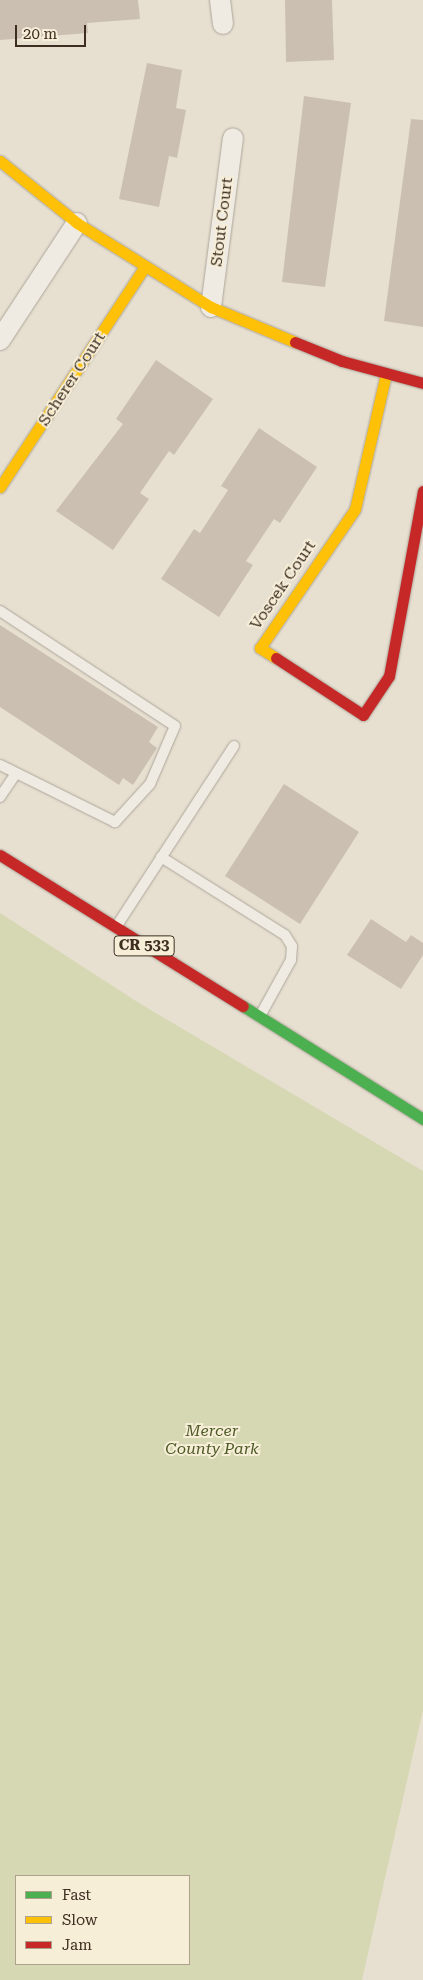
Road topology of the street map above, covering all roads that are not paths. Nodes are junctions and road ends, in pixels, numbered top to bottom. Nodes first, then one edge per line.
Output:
1 (220, 0) edge
2 (223, 24) dead end
3 (233, 138) dead end
4 (0, 161) edge
5 (77, 223) junction
6 (144, 269) junction
7 (211, 306) junction
8 (0, 340) edge
9 (386, 374) junction
10 (423, 383) edge
11 (0, 487) edge
12 (423, 492) edge
13 (0, 611) edge
14 (234, 746) dead end
15 (0, 765) edge
16 (15, 775) junction
17 (0, 797) edge
18 (0, 855) edge
19 (161, 857) junction
20 (115, 928) junction
21 (258, 1019) junction
22 (288, 1038) junction
23 (423, 1108) edge
24 (423, 1119) edge

1 - 2 street
3 - 7 street, Stout Court
4 - 5 street
5 - 6 street
5 - 8 street
6 - 7 street
6 - 11 street, Scherer Court
7 - 9 street
9 - 10 street
9 - 12 street, Voscek Court
13 - 16 lane
14 - 19 lane
15 - 16 lane
16 - 17 lane
18 - 20 street, CR 533
19 - 20 lane
19 - 21 lane
20 - 21 street, CR 533
21 - 22 street, CR 533
22 - 23 street, CR 533
22 - 24 street, CR 533

